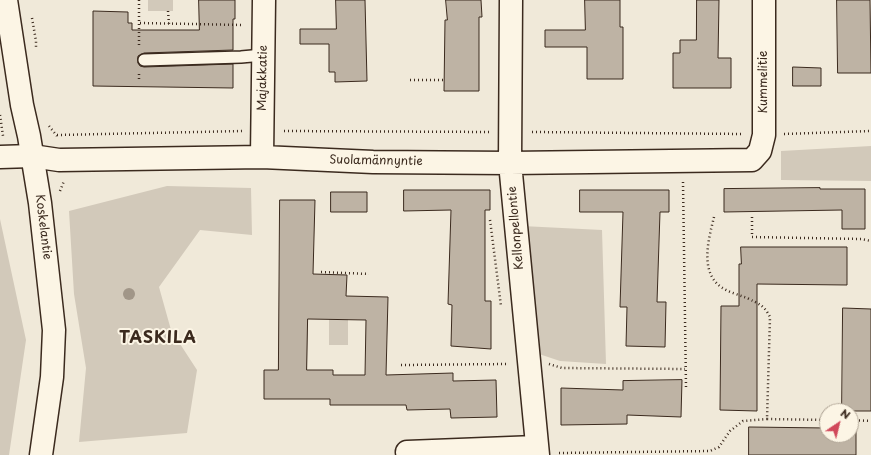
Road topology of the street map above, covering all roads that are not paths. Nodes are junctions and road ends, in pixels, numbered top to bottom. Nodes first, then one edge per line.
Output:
1 (6, 0) edge
2 (511, 0) edge
3 (764, 0) edge
4 (264, 11) edge
5 (263, 55) junction
6 (140, 60) road end
7 (32, 156) junction
8 (0, 157) edge
9 (262, 157) junction
10 (752, 160) joint
11 (510, 163) junction
12 (537, 451) edge
13 (407, 452) dead end
14 (41, 455) edge

1 - 7 street, Koskelantie
2 - 11 street, Kellonpellontie
3 - 10 street, Kummelitie
4 - 5 street, Majakkatie
5 - 6 lane
5 - 9 street, Majakkatie
7 - 8 street, Suolamännyntie
7 - 9 street, Suolamännyntie
7 - 14 street, Koskelantie
9 - 11 street, Suolamännyntie
10 - 11 street, Suolamännyntie
11 - 12 street, Kellonpellontie
12 - 13 street

